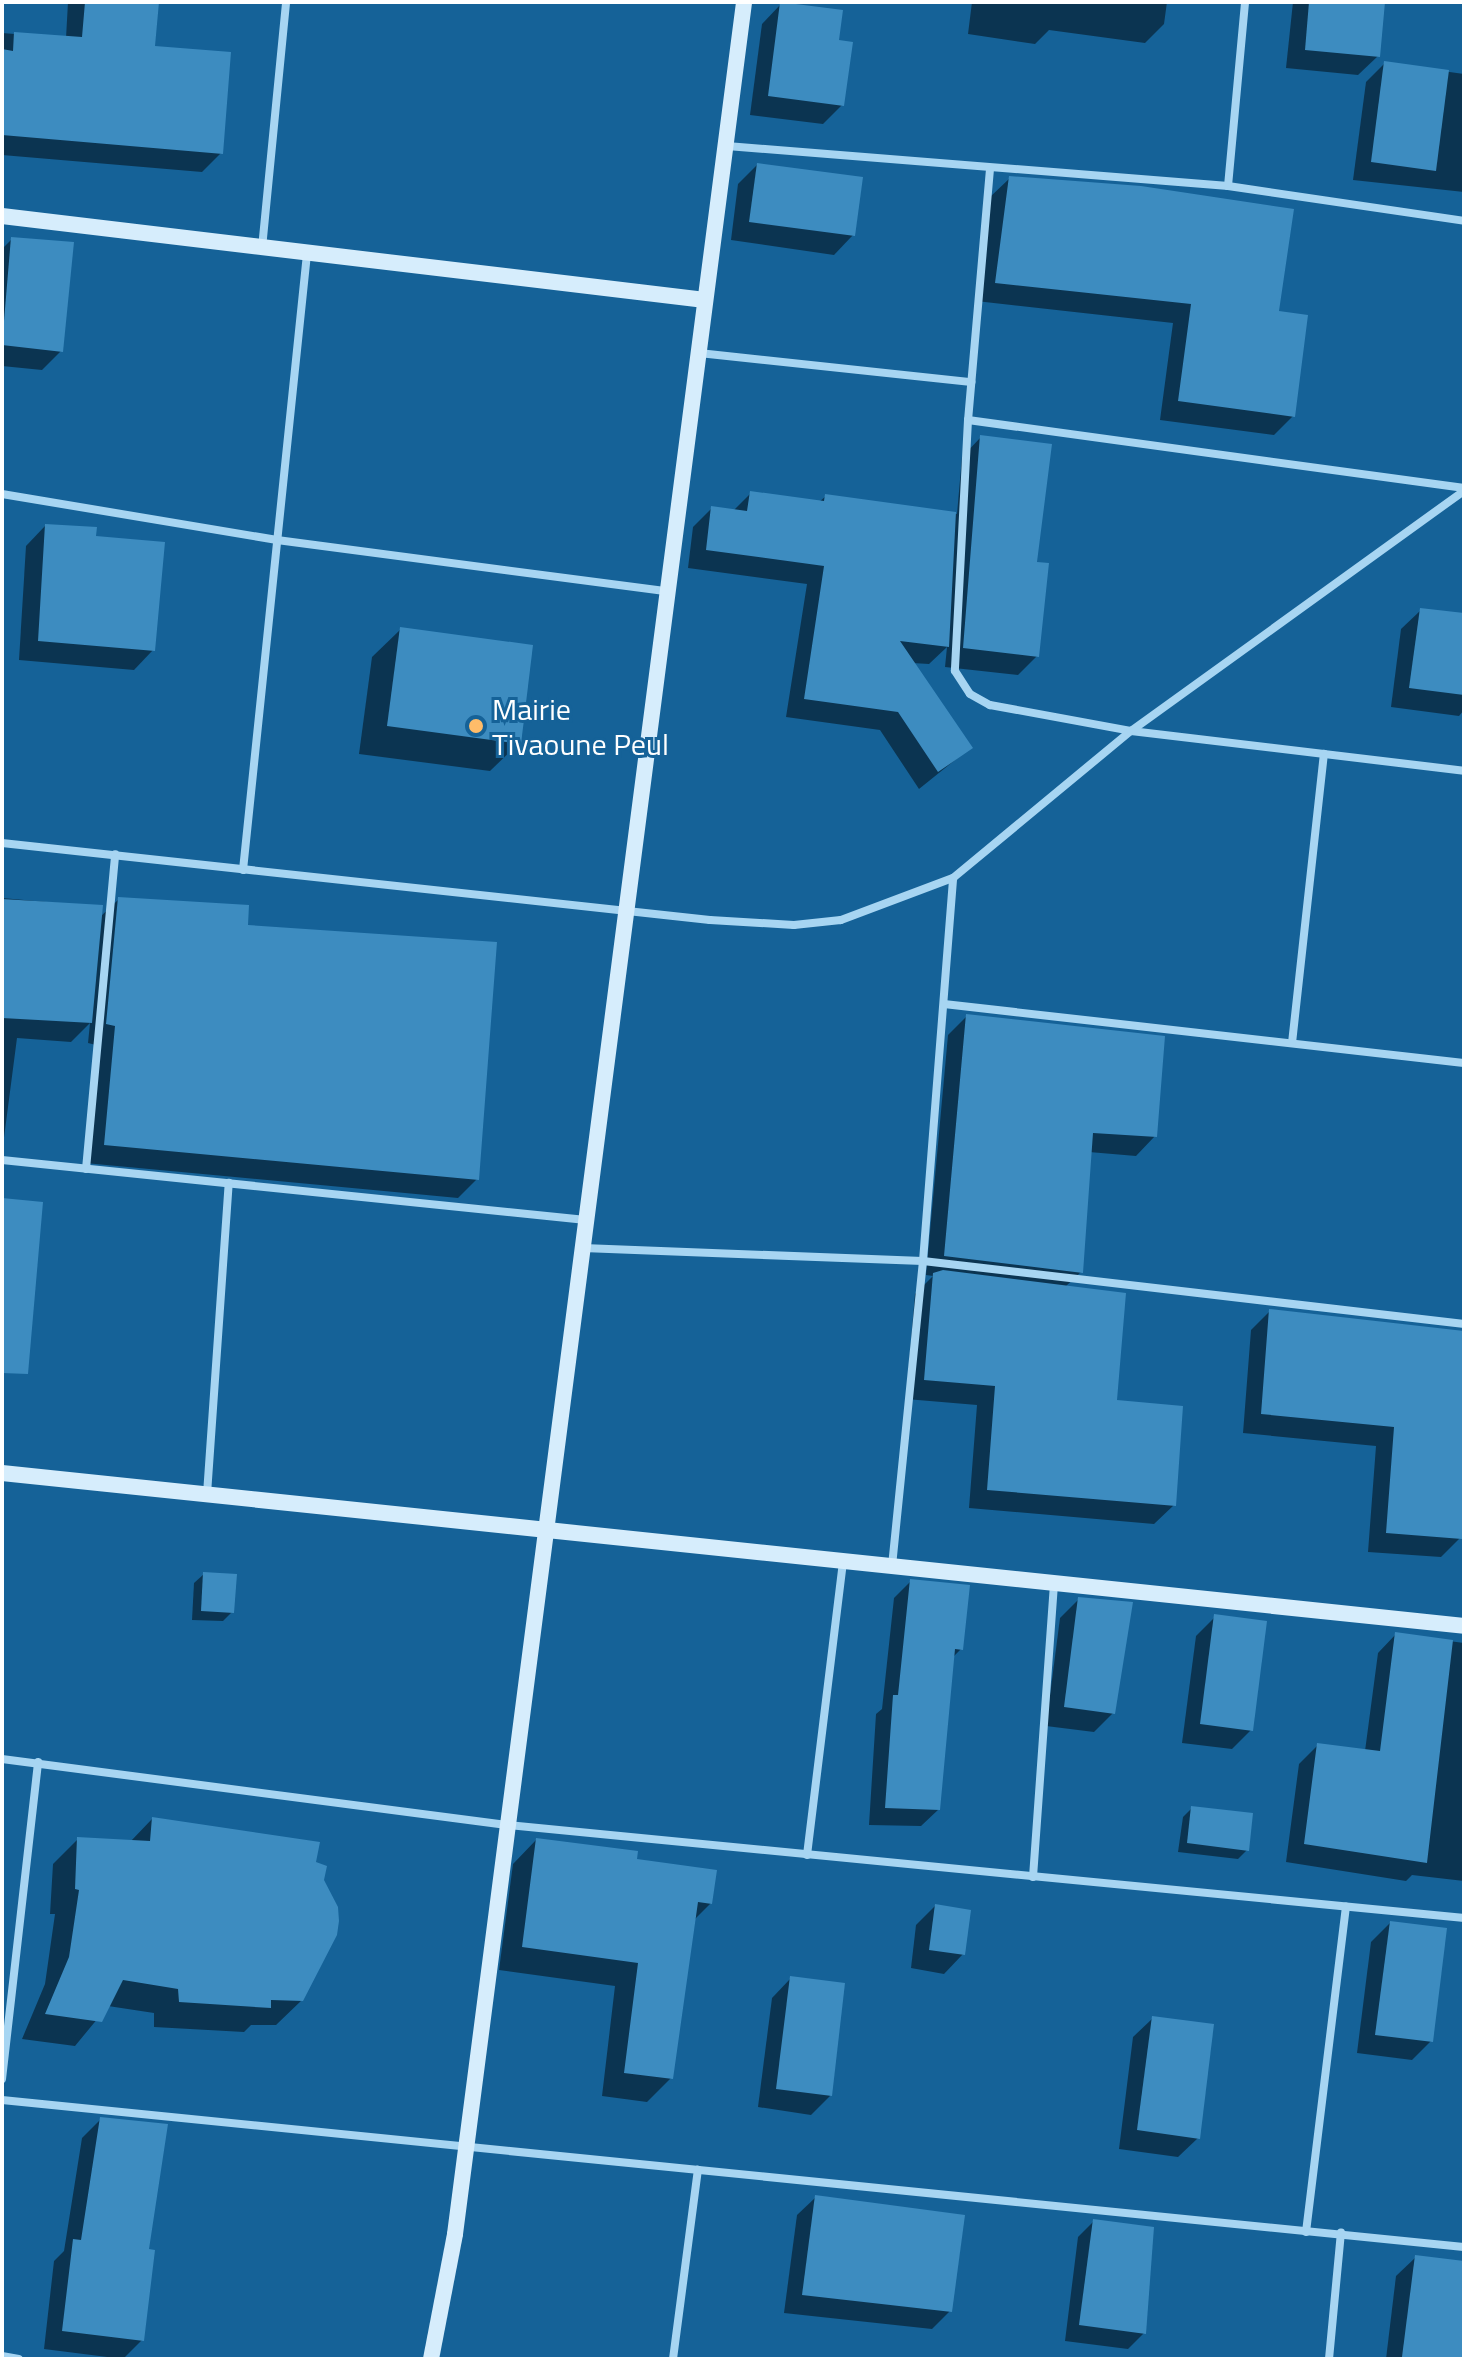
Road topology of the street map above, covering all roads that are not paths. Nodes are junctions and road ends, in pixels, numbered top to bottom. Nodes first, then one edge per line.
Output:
1 (286, 2) edge
2 (744, 2) edge
3 (1245, 2) edge
4 (727, 146) junction
5 (990, 169) junction
6 (1228, 186) junction
7 (2, 218) edge
8 (1464, 221) edge
9 (262, 249) junction
10 (307, 254) junction
11 (705, 300) junction
12 (699, 353) junction
13 (971, 382) junction
14 (968, 420) junction
15 (1464, 490) edge
16 (2, 494) edge
17 (277, 540) junction
18 (667, 591) junction
19 (1131, 731) junction
20 (1324, 754) junction
21 (1464, 771) edge
22 (2, 843) edge
23 (115, 854) junction
24 (243, 870) junction
25 (953, 878) junction
26 (626, 910) junction
27 (944, 1004) junction
28 (1292, 1043) junction
29 (1464, 1063) edge
30 (2, 1160) edge
31 (86, 1169) junction
32 (229, 1183) junction
33 (586, 1220) junction
34 (583, 1248) junction
35 (923, 1261) junction
36 (1464, 1324) edge
37 (2, 1473) edge
38 (207, 1495) junction
39 (547, 1530) junction
40 (843, 1561) junction
41 (892, 1566) junction
42 (1054, 1586) junction
43 (1464, 1626) edge
44 (2, 1759) edge
45 (38, 1762) junction
46 (507, 1825) junction
47 (807, 1855) junction
48 (1033, 1877) junction
49 (1346, 1906) junction
50 (1464, 1918) edge
51 (2, 2079) edge
52 (2, 2100) edge
53 (466, 2147) junction
54 (698, 2170) junction
55 (1306, 2232) junction
56 (1341, 2233) junction
57 (1464, 2247) edge
58 (2, 2356) edge
59 (19, 2359) edge
60 (431, 2359) edge
61 (673, 2359) edge
62 (1329, 2359) edge

1 - 9 street
2 - 4 street
3 - 6 street
4 - 5 street
4 - 11 street
5 - 6 street
5 - 13 street
6 - 8 street
7 - 9 street
9 - 10 street
10 - 11 street
10 - 17 street
11 - 12 street
12 - 13 street
12 - 18 street
13 - 14 street
14 - 15 street
14 - 19 street
15 - 19 street
16 - 17 street
17 - 18 street
17 - 24 street
18 - 26 street
19 - 20 street
19 - 25 street
20 - 21 street
20 - 28 street
22 - 23 street
23 - 24 street
23 - 31 street
24 - 26 street
25 - 26 street
25 - 27 street
26 - 33 street
27 - 28 street
27 - 35 street
28 - 29 street
30 - 31 street
31 - 32 street
32 - 33 street
32 - 38 street
33 - 34 street
34 - 35 street
34 - 39 street
35 - 36 street
35 - 41 street
37 - 38 street
38 - 39 street
39 - 40 street
39 - 46 street
40 - 41 street
40 - 47 street
41 - 42 street
42 - 43 street
42 - 48 street
44 - 45 street
45 - 46 street
45 - 51 street
46 - 47 street
46 - 53 street
47 - 48 street
48 - 49 street
49 - 50 street
49 - 55 street
52 - 53 street
53 - 54 street
53 - 60 street
54 - 55 street
54 - 61 street
55 - 56 street
56 - 57 street
56 - 62 street
58 - 59 street

